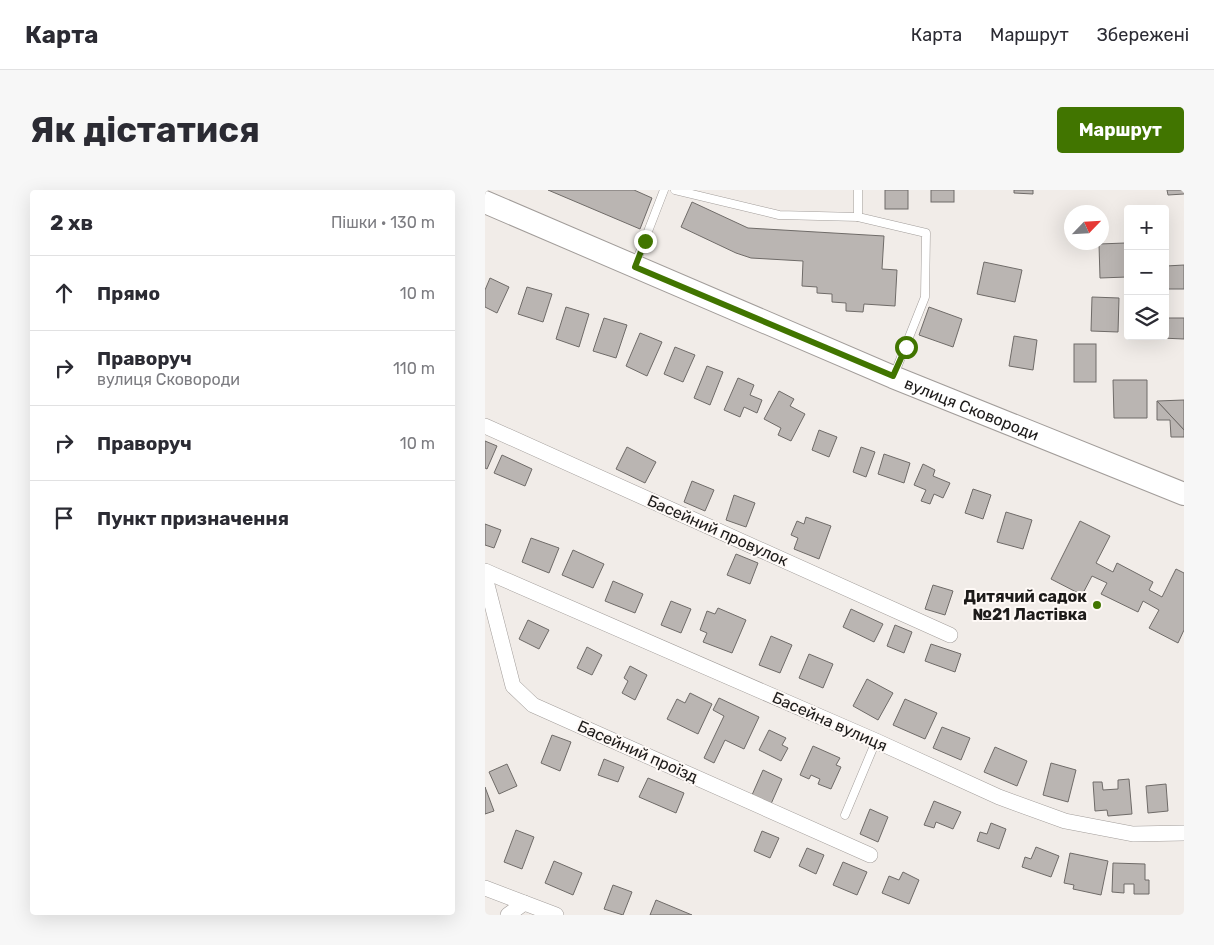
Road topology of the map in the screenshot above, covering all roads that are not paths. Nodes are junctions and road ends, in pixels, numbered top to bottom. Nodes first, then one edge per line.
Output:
1 (664, 190) edge
2 (675, 190) edge
3 (858, 190) edge
4 (485, 202) edge
5 (858, 217) junction
6 (635, 267) junction
7 (893, 376) junction
8 (485, 426) edge
9 (1184, 494) edge
10 (485, 571) edge
11 (485, 577) edge
12 (950, 635) dead end
13 (876, 741) junction
14 (845, 815) dead end
15 (1184, 832) edge
16 (870, 855) dead end
17 (485, 888) edge
18 (524, 903) junction
19 (508, 915) edge
20 (556, 915) edge

1 - 6 lane
2 - 5 lane
3 - 5 lane
4 - 6 main road, вулиця Сковороди
5 - 7 lane
6 - 7 main road, вулиця Сковороди
7 - 9 main road, вулиця Сковороди
8 - 12 street, Басейний провулок
10 - 13 street, Басейна вулиця
11 - 16 street, Басейний проїзд
13 - 14 lane
13 - 15 street, Басейна вулиця
17 - 18 street
18 - 19 street
18 - 20 street

